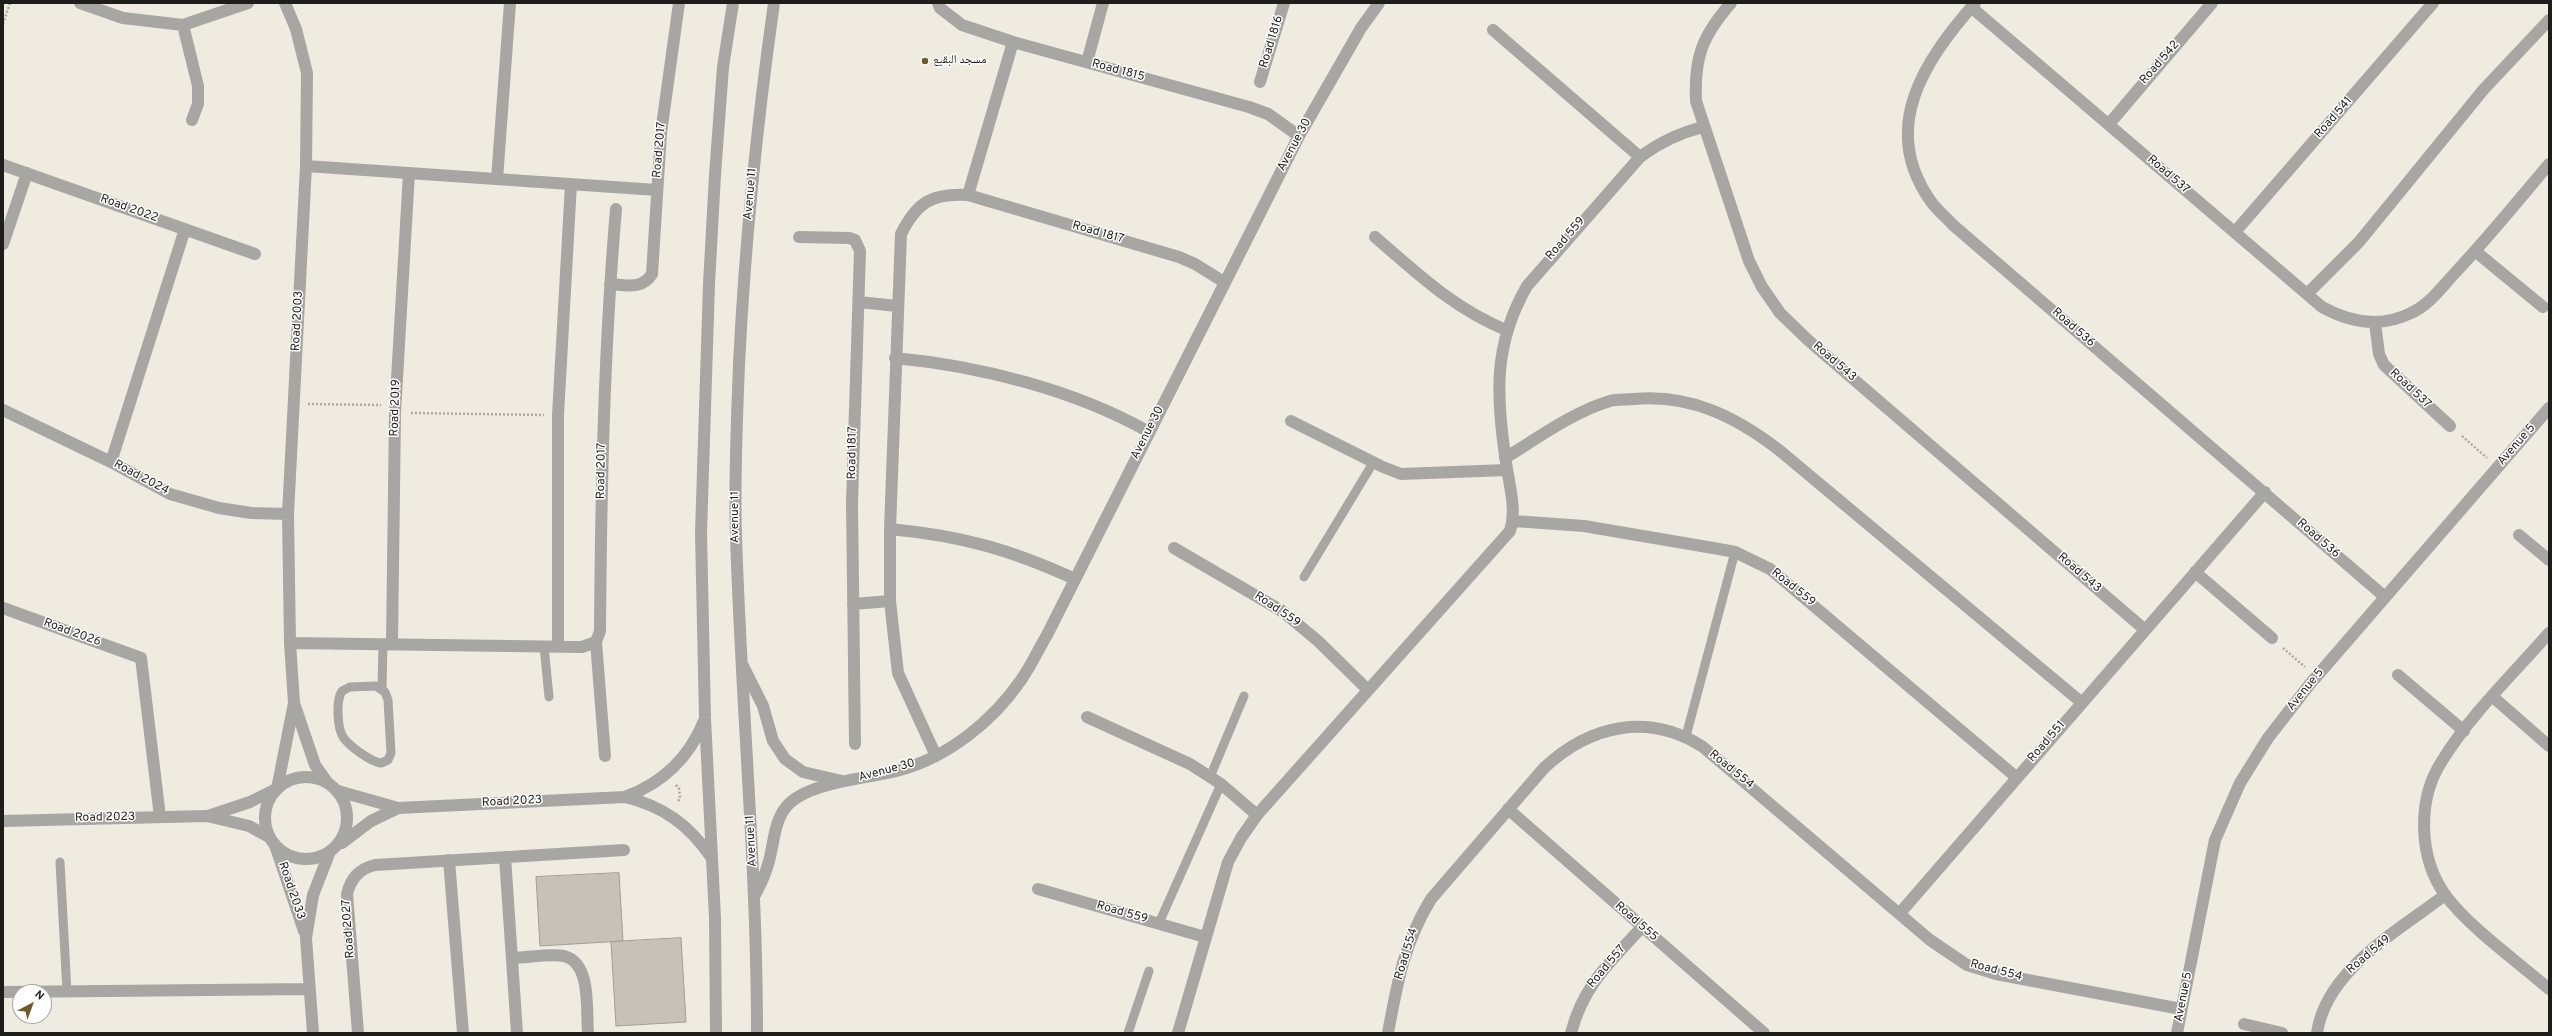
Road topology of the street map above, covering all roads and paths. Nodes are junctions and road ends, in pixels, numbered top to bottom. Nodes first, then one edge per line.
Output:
1 (10, 3) edge
2 (80, 3) edge
3 (248, 3) edge
4 (285, 3) edge
5 (510, 3) edge
6 (679, 3) edge
7 (733, 3) edge
8 (774, 3) edge
9 (938, 3) edge
10 (1103, 3) edge
11 (1284, 3) edge
12 (1379, 3) edge
13 (1731, 3) edge
14 (2212, 3) edge
15 (2433, 3) edge
16 (1973, 5) edge
17 (2549, 20) edge
18 (3, 24) edge
19 (183, 25) junction
20 (1493, 30) dead end
21 (1013, 42) junction
22 (1087, 62) junction
23 (1260, 82) dead end
24 (192, 120) dead end
25 (2109, 124) junction
26 (1703, 127) junction
27 (1299, 136) junction
28 (1640, 156) junction
29 (2549, 164) edge
30 (3, 165) edge
31 (306, 166) junction
32 (27, 173) junction
33 (409, 173) junction
34 (497, 179) junction
35 (571, 184) junction
36 (656, 190) junction
37 (968, 195) junction
38 (616, 209) dead end
39 (185, 229) junction
40 (2235, 232) junction
41 (799, 237) dead end
42 (1375, 237) dead end
43 (3, 244) edge
44 (2475, 251) junction
45 (255, 254) dead end
46 (1224, 282) junction
47 (610, 284) junction
48 (2307, 294) junction
49 (859, 302) junction
50 (897, 306) junction
51 (2543, 307) dead end
52 (2375, 323) junction
53 (1506, 330) junction
54 (895, 358) junction
55 (294, 403) junction
56 (2549, 408) edge
57 (395, 409) junction
58 (3, 410) edge
59 (558, 415) junction
60 (1291, 421) dead end
61 (2450, 426) joint
62 (1149, 432) junction
63 (111, 462) junction
64 (1373, 462) junction
65 (1506, 464) junction
66 (2498, 467) junction
67 (2265, 492) junction
68 (288, 514) junction
69 (1514, 521) junction
70 (890, 529) junction
71 (2519, 535) dead end
72 (1174, 548) dead end
73 (1734, 552) junction
74 (2549, 560) edge
75 (2195, 572) junction
76 (1304, 577) dead end
77 (1075, 579) junction
78 (2385, 597) junction
79 (890, 601) junction
80 (852, 604) junction
81 (3, 608) edge
82 (2144, 629) junction
83 (2272, 638) joint
84 (2548, 638) edge
85 (596, 642) junction
86 (290, 643) junction
87 (388, 644) junction
88 (544, 646) junction
89 (558, 646) junction
90 (743, 666) junction
91 (2398, 675) dead end
92 (2316, 676) junction
93 (382, 689) junction
94 (1367, 689) junction
95 (1244, 696) dead end
96 (549, 697) dead end
97 (2493, 697) junction
98 (2081, 702) junction
99 (294, 703) junction
100 (1087, 717) dead end
101 (705, 718) junction
102 (2464, 731) junction
103 (1686, 736) junction
104 (855, 744) dead end
105 (2549, 746) edge
106 (605, 756) dead end
107 (936, 756) junction
108 (665, 776) junction
109 (1210, 777) junction
110 (2016, 777) junction
111 (327, 782) junction
112 (843, 782) junction
113 (1221, 784) junction
114 (277, 789) junction
115 (338, 791) junction
116 (625, 797) junction
117 (398, 808) junction
118 (1508, 809) junction
119 (668, 813) junction
120 (1257, 815) junction
121 (160, 816) junction
122 (206, 816) junction
123 (3, 821) edge
124 (272, 841) junction
125 (339, 844) junction
126 (624, 850) dead end
127 (329, 854) junction
128 (505, 857) junction
129 (711, 857) junction
130 (449, 860) junction
131 (60, 862) dead end
132 (1038, 890) dead end
133 (755, 895) junction
134 (2445, 895) junction
135 (1900, 913) junction
136 (1159, 923) junction
137 (1642, 927) junction
138 (1205, 937) junction
139 (306, 938) junction
140 (512, 958) junction
141 (1149, 971) dead end
142 (310, 989) junction
143 (2549, 989) edge
144 (3, 992) edge
145 (67, 992) junction
146 (2181, 1009) junction
147 (2244, 1024) dead end
148 (313, 1033) edge
149 (358, 1033) edge
150 (463, 1033) edge
151 (517, 1033) edge
152 (588, 1033) edge
153 (716, 1033) edge
154 (757, 1033) edge
155 (1128, 1033) edge
156 (1178, 1033) edge
157 (1388, 1033) edge
158 (1571, 1033) edge
159 (1764, 1033) edge
160 (2177, 1033) edge
161 (2282, 1033) edge
162 (2316, 1033) edge

1 - 18 path
2 - 19 street
3 - 19 street
4 - 31 street, Road 2003
5 - 34 street
6 - 36 street, Road 2017
7 - 101 street
8 - 90 street, Avenue 11
9 - 21 street, Road 1815
10 - 22 street
11 - 23 street, Road 1816
12 - 27 street, Avenue 30
13 - 26 street, Road 543
14 - 25 street, Road 542
15 - 40 street, Road 541
16 - 25 street, Road 537
16 - 67 street, Road 536
17 - 48 street
19 - 24 street
20 - 28 street
21 - 22 street, Road 1815
21 - 37 street
22 - 27 street, Road 1815
25 - 40 street, Road 537
26 - 28 street, Road 559
26 - 82 street, Road 543
27 - 46 street, Avenue 30
28 - 53 street, Road 559
29 - 44 street, Road 537
30 - 32 street, Road 2022
31 - 33 street
31 - 55 street, Road 2003
32 - 39 street, Road 2022
32 - 43 street
33 - 34 street
33 - 57 street, Road 2019
34 - 35 street
35 - 36 street
35 - 59 street
36 - 47 street, Road 2017
37 - 46 street, Road 1817
37 - 50 street, Road 1817
38 - 47 street, Road 2017
39 - 45 street, Road 2022
39 - 63 street
40 - 48 street, Road 537
41 - 49 street, Road 1817
42 - 53 street
44 - 51 street
44 - 52 street, Road 537
46 - 62 street, Avenue 30
47 - 85 street, Road 2017
48 - 52 street, Road 537
49 - 50 street
49 - 80 street, Road 1817
50 - 54 street, Road 1817
52 - 61 street, Road 537
53 - 65 street, Road 559
54 - 62 street
54 - 70 street, Road 1817
55 - 57 path
55 - 68 street, Road 2003
56 - 66 street, Avenue 5
57 - 59 path
57 - 87 street, Road 2019
58 - 63 street, Road 2024
59 - 89 street
60 - 64 street
61 - 66 path
62 - 77 street, Avenue 30
63 - 68 street, Road 2024
64 - 65 street
64 - 76 lane
65 - 69 street, Road 559
65 - 98 street
66 - 78 street, Avenue 5
67 - 75 street, Road 551
67 - 78 street, Road 536
68 - 86 street, Road 2003
69 - 73 street, Road 559
69 - 94 street
70 - 77 street
70 - 79 street, Road 1817
71 - 74 street
72 - 94 street, Road 559
73 - 103 lane
73 - 110 street, Road 559
75 - 82 street, Road 551
75 - 83 street
77 - 107 street, Avenue 30
78 - 92 street, Avenue 5
79 - 80 street
79 - 107 street, Road 1817
80 - 104 street, Road 1817
81 - 121 street, Road 2026
82 - 98 street, Road 551
83 - 92 path
84 - 97 street
85 - 89 street
85 - 106 street, Road 2017
86 - 87 street
86 - 99 street, Road 2003
87 - 88 street
87 - 93 lane
88 - 89 street
88 - 96 lane
90 - 112 street, Avenue 30
90 - 133 street, Avenue 11
91 - 102 street
92 - 146 street, Avenue 5
93 - 93 lane
94 - 120 street
95 - 109 lane
97 - 102 street
97 - 105 street
98 - 110 street, Road 551
99 - 111 street
99 - 114 street
100 - 109 street
101 - 108 street, Road 2023
101 - 129 street
102 - 134 street
103 - 118 street, Road 554
103 - 135 street, Road 554
107 - 112 street, Avenue 30
108 - 116 street, Road 2023
108 - 119 path
109 - 113 street
110 - 135 street, Road 551
111 - 114 street
111 - 115 street
112 - 133 street, Avenue 30
113 - 120 street
113 - 136 lane
114 - 122 street, Road 2023
114 - 124 street
115 - 117 street, Road 2023
115 - 125 street
116 - 117 street, Road 2023
116 - 119 street, Road 2023
117 - 125 street, Road 2023
118 - 137 street, Road 555
118 - 157 street, Road 554
119 - 129 street, Road 2023
120 - 138 street
121 - 122 street, Road 2023
121 - 123 street, Road 2023
122 - 124 street, Road 2023
124 - 127 street
124 - 139 street, Road 2033
125 - 127 street
126 - 128 street, Road 2027
127 - 139 street, Road 2033
128 - 130 street, Road 2027
128 - 140 street
129 - 153 street
130 - 149 street, Road 2027
130 - 150 street
131 - 145 lane
132 - 136 street, Road 559
133 - 154 street, Avenue 11
134 - 143 street
134 - 162 street, Road 549
135 - 146 street, Road 554
136 - 138 street, Road 559
137 - 158 street, Road 557
137 - 159 street, Road 555
138 - 156 street
139 - 142 street, Road 2033
140 - 151 street
140 - 152 street
141 - 155 lane
142 - 145 street
142 - 148 street, Road 2033
144 - 145 street
146 - 160 street, Avenue 5
147 - 161 street

